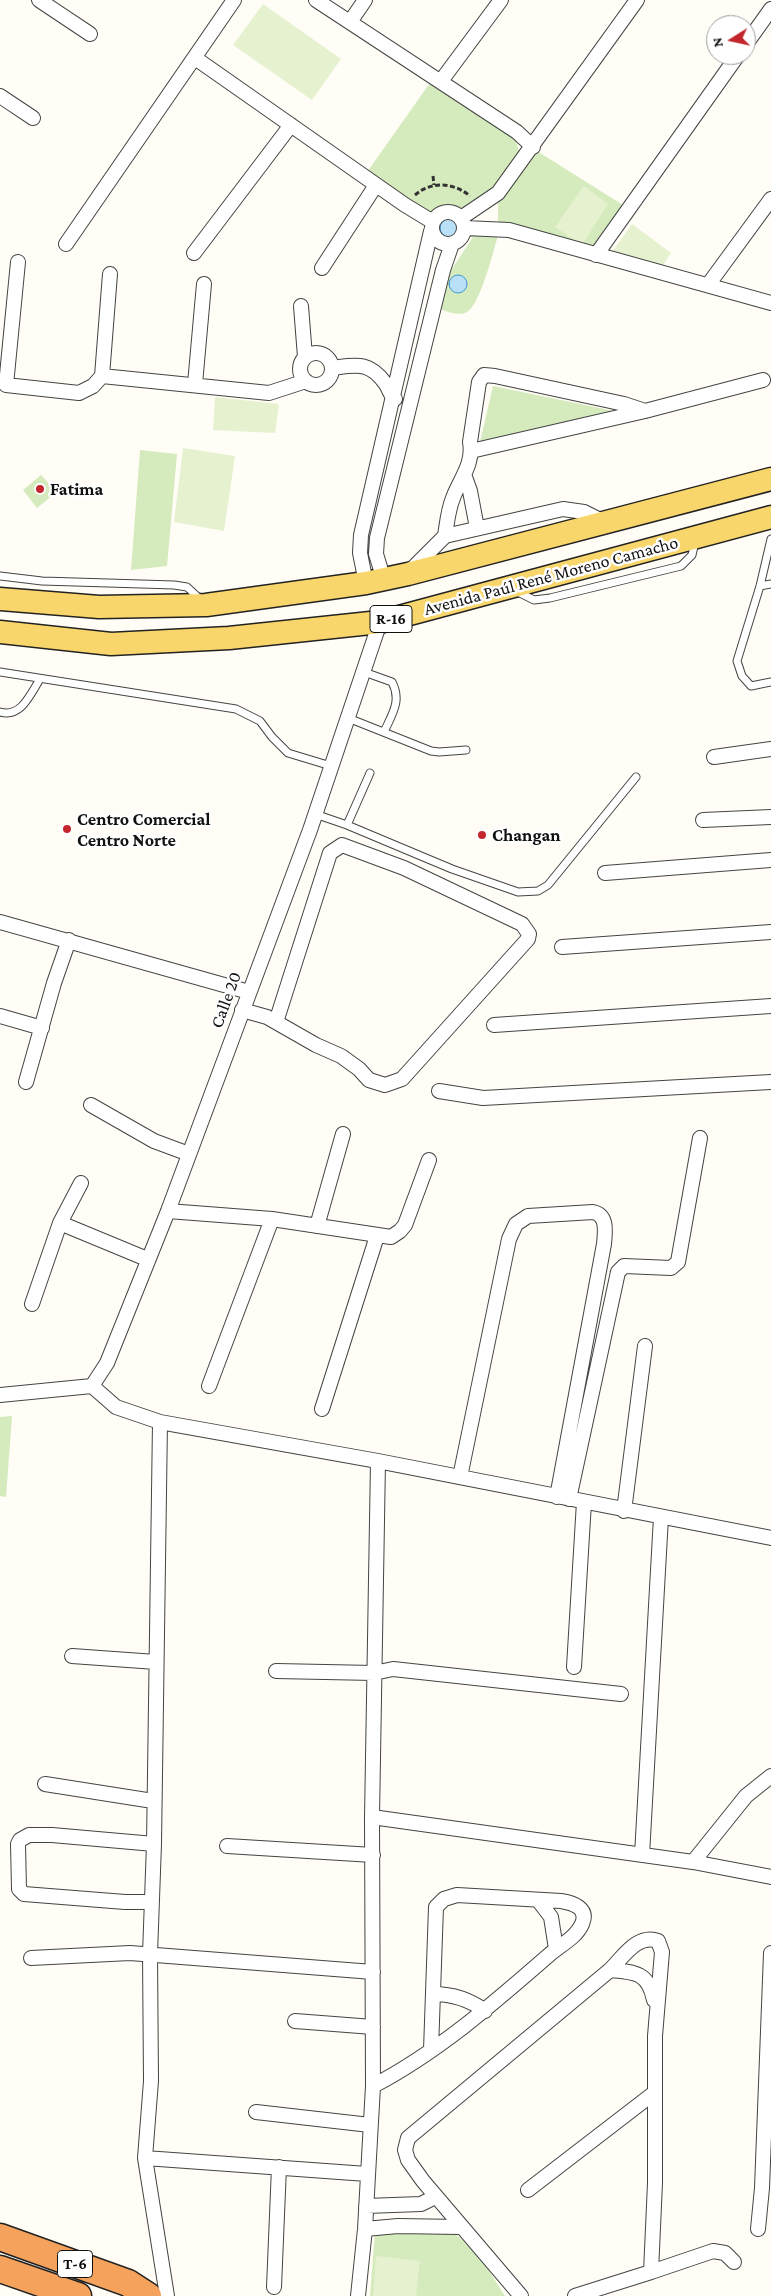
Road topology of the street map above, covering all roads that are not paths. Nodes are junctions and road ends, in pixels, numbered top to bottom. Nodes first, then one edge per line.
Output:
1 (39, 0) edge
2 (234, 0) edge
3 (316, 0) edge
4 (365, 0) edge
5 (501, 0) edge
6 (637, 0) edge
7 (771, 9) edge
8 (350, 22) junction
9 (756, 30) edge
10 (90, 34) dead end
11 (194, 58) junction
12 (731, 65) edge
13 (441, 81) junction
14 (0, 96) edge
15 (33, 118) dead end
16 (291, 125) junction
17 (533, 147) junction
18 (376, 185) junction
19 (771, 199) edge
20 (463, 223) junction
21 (432, 226) junction
22 (66, 244) dead end
23 (452, 244) junction
24 (194, 254) dead end
25 (596, 255) junction
26 (18, 262) dead end
27 (322, 268) dead end
28 (110, 274) dead end
29 (204, 284) dead end
30 (708, 285) junction
31 (771, 302) edge
32 (301, 306) dead end
33 (305, 357) junction
34 (332, 368) junction
35 (102, 376) junction
36 (763, 380) dead end
37 (306, 381) junction
38 (195, 384) junction
39 (393, 398) junction
40 (410, 406) junction
41 (645, 411) junction
42 (471, 451) junction
43 (465, 477) junction
44 (771, 479) edge
45 (771, 517) edge
46 (604, 522) junction
47 (477, 528) junction
48 (445, 536) junction
49 (770, 543) edge
50 (408, 574) junction
51 (0, 576) edge
52 (375, 581) junction
53 (771, 584) edge
54 (760, 586) junction
55 (0, 599) edge
56 (206, 605) junction
57 (380, 622) junction
58 (0, 632) edge
59 (0, 672) edge
60 (364, 672) junction
61 (40, 679) junction
62 (771, 682) edge
63 (0, 712) edge
64 (348, 718) junction
65 (384, 732) junction
66 (771, 749) edge
67 (466, 750) dead end
68 (714, 757) dead end
69 (332, 766) junction
70 (370, 773) dead end
71 (636, 777) dead end
72 (315, 814) junction
73 (771, 817) edge
74 (703, 820) dead end
75 (347, 825) junction
76 (771, 860) edge
77 (605, 873) dead end
78 (0, 922) edge
79 (771, 932) edge
80 (70, 940) junction
81 (562, 947) dead end
82 (249, 992) junction
83 (771, 1006) edge
84 (242, 1010) junction
85 (0, 1016) edge
86 (276, 1022) junction
87 (494, 1024) dead end
88 (42, 1028) junction
89 (26, 1082) dead end
90 (771, 1082) edge
91 (439, 1092) dead end
92 (91, 1105) dead end
93 (343, 1134) dead end
94 (700, 1138) dead end
95 (189, 1154) junction
96 (429, 1160) dead end
97 (81, 1183) dead end
98 (168, 1211) junction
99 (272, 1219) junction
100 (60, 1223) junction
101 (317, 1226) junction
102 (376, 1236) junction
103 (147, 1259) junction
104 (32, 1304) dead end
105 (645, 1346) dead end
106 (92, 1386) junction
107 (209, 1386) dead end
108 (0, 1395) edge
109 (322, 1409) dead end
110 (160, 1422) junction
111 (378, 1460) junction
112 (460, 1477) junction
113 (563, 1498) junction
114 (584, 1502) junction
115 (624, 1511) junction
116 (661, 1517) junction
117 (771, 1538) edge
118 (72, 1656) dead end
119 (156, 1662) junction
120 (574, 1667) dead end
121 (276, 1671) dead end
122 (374, 1673) junction
123 (621, 1694) dead end
124 (771, 1776) edge
125 (45, 1784) dead end
126 (154, 1801) junction
127 (372, 1817) junction
128 (154, 1844) junction
129 (227, 1846) dead end
130 (373, 1855) junction
131 (642, 1855) junction
132 (693, 1862) junction
133 (771, 1877) edge
134 (538, 1900) junction
135 (152, 1902) junction
136 (556, 1949) junction
137 (771, 1953) edge
138 (150, 1954) junction
139 (30, 1958) dead end
140 (610, 1970) junction
141 (373, 1972) junction
142 (770, 1986) edge
143 (433, 1994) junction
144 (657, 2010) junction
145 (485, 2011) junction
146 (295, 2021) dead end
147 (373, 2027) junction
148 (431, 2050) junction
149 (373, 2086) junction
150 (768, 2086) edge
151 (654, 2093) junction
152 (256, 2112) dead end
153 (370, 2125) junction
154 (146, 2158) junction
155 (279, 2166) junction
156 (367, 2174) junction
157 (766, 2189) edge
158 (528, 2190) dead end
159 (435, 2197) junction
160 (366, 2206) junction
161 (460, 2227) junction
162 (365, 2229) junction
163 (758, 2229) dead end
164 (0, 2237) edge
165 (734, 2262) dead end
166 (0, 2269) edge
167 (652, 2272) junction
168 (274, 2287) dead end
169 (78, 2296) edge
170 (148, 2296) edge
171 (167, 2296) edge
172 (358, 2296) edge
173 (521, 2296) edge
174 (575, 2296) edge

1 - 10 street
2 - 11 street
3 - 8 street
4 - 8 street
5 - 13 street
6 - 17 street
7 - 9 street
8 - 13 street
11 - 16 street
11 - 22 street
12 - 25 street
13 - 17 street
14 - 15 street
16 - 18 street
16 - 24 street
17 - 20 street
18 - 21 street
18 - 27 street
19 - 30 street
20 - 21 street
20 - 23 street
20 - 25 street
21 - 23 street
21 - 39 street
23 - 40 street
25 - 30 street
26 - 35 street
28 - 35 street
29 - 38 street
30 - 31 street
32 - 33 street
33 - 34 street
33 - 37 street
34 - 37 street
34 - 39 street
35 - 38 street
36 - 41 street
37 - 38 street
39 - 40 street
39 - 52 street
40 - 52 street
41 - 42 street
41 - 42 street
42 - 43 street
43 - 47 street
43 - 48 street
44 - 46 main road, R-16
45 - 57 main road, Avenida Paúl René Moreno Camacho / R-16
46 - 47 street
46 - 50 main road, R-16
47 - 48 street
48 - 50 street
49 - 54 lane
50 - 52 main road, R-16
51 - 56 lane
52 - 56 main road, R-16
53 - 54 lane
54 - 62 lane
55 - 56 main road, R-16
57 - 58 main road, Avenida Paúl René Moreno Camacho / R-16
57 - 60 street, Calle 20
59 - 61 lane
60 - 64 street, Calle 20
60 - 65 lane
61 - 63 lane
61 - 69 lane
64 - 65 lane
64 - 69 street, Calle 20
65 - 67 lane
66 - 68 street
69 - 72 street, Calle 20
70 - 75 lane
71 - 75 lane
72 - 75 lane
72 - 82 street, Calle 20
73 - 74 street
76 - 77 street
78 - 80 street
79 - 81 street
80 - 82 street
80 - 88 street
82 - 84 street, Calle 20
83 - 87 street
84 - 86 street
84 - 95 street, Calle 20
85 - 88 street
86 - 86 street
88 - 89 street
90 - 91 street
92 - 95 street
93 - 101 street
94 - 113 street
95 - 98 street, Calle 20
96 - 102 street
97 - 100 street
98 - 99 street
98 - 103 street, Calle 20
99 - 101 street
99 - 107 street
100 - 103 street
100 - 104 street
101 - 102 street
102 - 109 street
103 - 106 street, Calle 20
105 - 115 street
106 - 108 street
106 - 110 street
110 - 111 street
110 - 119 street
111 - 112 street
111 - 122 street
112 - 113 street
112 - 113 street
113 - 114 street
114 - 115 street
114 - 120 street
115 - 116 street
116 - 117 street
116 - 131 street
118 - 119 street
119 - 126 street
121 - 122 street
122 - 123 street
122 - 127 street
124 - 132 street
125 - 126 street
126 - 128 street
127 - 130 street
127 - 131 street
128 - 135 street
128 - 135 street
129 - 130 street
130 - 141 street
131 - 132 street
132 - 133 street
134 - 136 street
134 - 136 street
134 - 143 street
135 - 138 street
136 - 145 street
137 - 142 street
138 - 139 street
138 - 141 street
138 - 154 street
140 - 144 street
140 - 144 street
140 - 159 street
141 - 147 street
142 - 150 street
143 - 145 street
143 - 148 street
144 - 151 street
145 - 148 street
146 - 147 street
147 - 149 street
148 - 149 street
149 - 153 street
150 - 157 street
151 - 158 street
151 - 167 street
152 - 153 street
153 - 156 street
154 - 155 street
154 - 171 street
155 - 156 street
155 - 168 street
156 - 160 street
157 - 163 street
159 - 160 street
159 - 161 street
160 - 162 street
161 - 162 street
161 - 173 street
162 - 172 street
164 - 170 highway, T-6
165 - 167 street
166 - 169 highway, T-6
167 - 174 street

